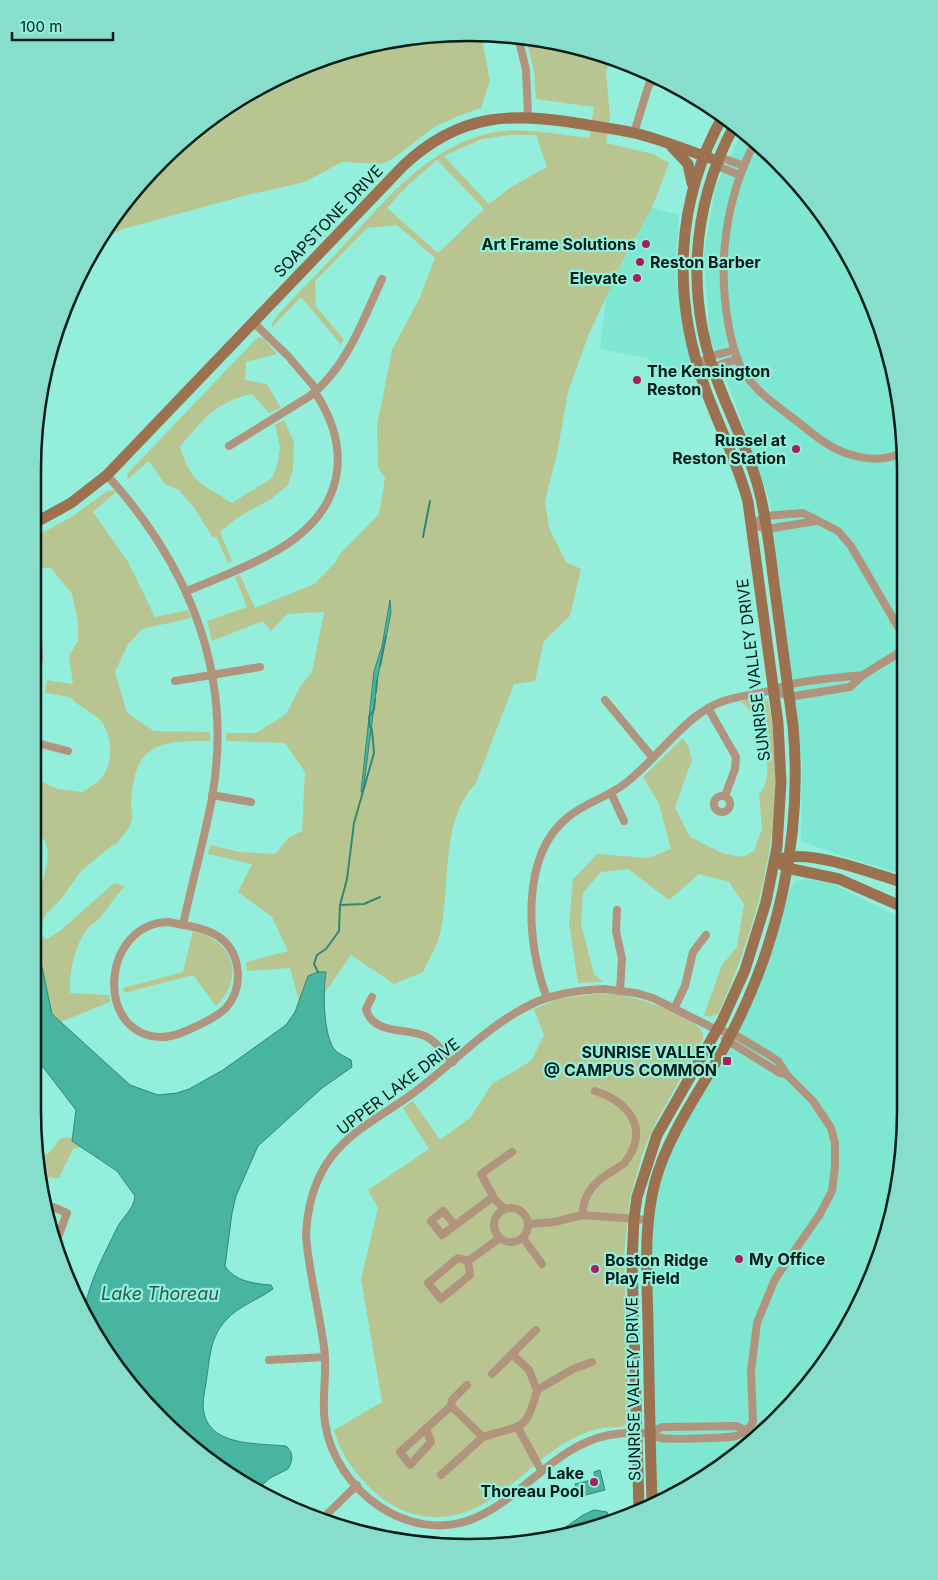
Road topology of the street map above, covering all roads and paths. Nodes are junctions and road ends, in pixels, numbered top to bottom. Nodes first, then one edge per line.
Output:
1 (520, 44) edge
2 (652, 82) edge
3 (528, 116) junction
4 (720, 123) edge
5 (731, 132) edge
6 (634, 133) junction
7 (667, 142) junction
8 (752, 148) edge
9 (704, 156) junction
10 (717, 160) junction
11 (744, 166) junction
12 (740, 175) junction
13 (692, 191) junction
14 (382, 279) dead end
15 (254, 322) junction
16 (734, 350) junction
17 (738, 359) junction
18 (710, 362) junction
19 (697, 366) junction
20 (316, 391) junction
21 (229, 446) dead end
22 (896, 453) edge
23 (107, 474) junction
24 (765, 516) junction
25 (41, 520) edge
26 (816, 521) junction
27 (752, 525) junction
28 (767, 529) junction
29 (187, 592) junction
30 (897, 627) edge
31 (897, 653) edge
32 (260, 667) dead end
33 (211, 675) junction
34 (863, 675) junction
35 (175, 681) dead end
36 (788, 684) junction
37 (774, 690) junction
38 (789, 697) junction
39 (605, 700) dead end
40 (708, 708) junction
41 (41, 744) edge
42 (68, 751) dead end
43 (653, 758) junction
44 (611, 794) junction
45 (212, 795) junction
46 (725, 796) dead end
47 (251, 802) dead end
48 (624, 821) dead end
49 (792, 829) junction
50 (775, 860) junction
51 (821, 860) junction
52 (788, 862) junction
53 (826, 875) junction
54 (897, 881) edge
55 (782, 892) junction
56 (897, 905) edge
57 (617, 910) dead end
58 (183, 924) junction
59 (706, 935) dead end
60 (620, 990) junction
61 (372, 997) dead end
62 (547, 998) junction
63 (675, 1007) junction
64 (718, 1030) junction
65 (730, 1037) junction
66 (453, 1062) junction
67 (595, 1091) dead end
68 (512, 1152) dead end
69 (494, 1197) junction
70 (52, 1207) edge
71 (505, 1209) junction
72 (583, 1215) junction
73 (634, 1218) junction
74 (648, 1220) junction
75 (529, 1224) junction
76 (455, 1225) dead end
77 (59, 1233) edge
78 (500, 1238) junction
79 (523, 1238) junction
80 (468, 1261) junction
81 (542, 1264) dead end
82 (536, 1330) dead end
83 (513, 1355) junction
84 (325, 1357) junction
85 (269, 1360) dead end
86 (592, 1362) dead end
87 (492, 1374) dead end
88 (467, 1385) dead end
89 (536, 1390) junction
90 (450, 1406) junction
91 (426, 1428) junction
92 (518, 1428) junction
93 (650, 1433) junction
94 (636, 1434) junction
95 (483, 1437) junction
96 (541, 1470) junction
97 (441, 1475) dead end
98 (357, 1485) junction
99 (652, 1498) edge
100 (639, 1503) edge
101 (327, 1514) edge

1 - 3 street
2 - 6 street
3 - 6 main road, SOAPSTONE DRIVE
3 - 15 main road, SOAPSTONE DRIVE
4 - 9 main road, SUNRISE VALLEY DRIVE
5 - 10 main road, SUNRISE VALLEY DRIVE
6 - 7 main road, SOAPSTONE DRIVE
7 - 9 main road, SOAPSTONE DRIVE
7 - 13 main road
8 - 11 street
9 - 10 main road, SOAPSTONE DRIVE
9 - 13 main road, SUNRISE VALLEY DRIVE
10 - 11 street
10 - 12 street
10 - 18 main road, SUNRISE VALLEY DRIVE
11 - 12 street
12 - 16 street
13 - 19 main road, SUNRISE VALLEY DRIVE
14 - 20 street
15 - 20 street
15 - 23 main road, SOAPSTONE DRIVE
16 - 17 street
16 - 18 street
17 - 18 street
17 - 22 street
18 - 19 street
18 - 24 main road, SUNRISE VALLEY DRIVE
19 - 27 main road, SUNRISE VALLEY DRIVE
20 - 21 street
20 - 29 street
23 - 25 main road, SOAPSTONE DRIVE
23 - 29 street
24 - 26 street
24 - 27 street
24 - 28 main road, SUNRISE VALLEY DRIVE
26 - 28 street
26 - 30 street
27 - 28 street
27 - 37 main road, SUNRISE VALLEY DRIVE
28 - 36 main road, SUNRISE VALLEY DRIVE
29 - 33 street
31 - 34 street
32 - 33 street
33 - 35 street
33 - 45 street
34 - 36 street
34 - 38 street
36 - 37 street
36 - 38 main road, SUNRISE VALLEY DRIVE
37 - 38 street
37 - 40 street
37 - 50 main road, SUNRISE VALLEY DRIVE
38 - 49 main road, SUNRISE VALLEY DRIVE
39 - 43 street
40 - 43 street
40 - 46 street
41 - 42 street
43 - 44 street
44 - 48 street
44 - 62 street
45 - 47 street
45 - 58 street
49 - 51 main road
49 - 52 main road, SUNRISE VALLEY DRIVE
50 - 52 main road
50 - 64 main road, SUNRISE VALLEY DRIVE
51 - 52 main road
51 - 54 main road
52 - 53 main road
52 - 55 main road, SUNRISE VALLEY DRIVE
53 - 55 main road
53 - 56 main road
55 - 65 main road, SUNRISE VALLEY DRIVE
57 - 60 street
58 - 58 street
59 - 63 street
60 - 62 street, UPPER LAKE DRIVE
60 - 63 street, UPPER LAKE DRIVE
61 - 66 street
62 - 66 street, UPPER LAKE DRIVE
63 - 64 street, UPPER LAKE DRIVE
64 - 65 street
64 - 73 main road, SUNRISE VALLEY DRIVE
65 - 74 main road, SUNRISE VALLEY DRIVE
65 - 93 street, UPPER LAKE DRIVE
66 - 84 street, UPPER LAKE DRIVE
67 - 72 street
68 - 69 street
69 - 71 street
69 - 76 street
70 - 77 street
71 - 75 street
71 - 78 street
72 - 73 street
72 - 75 street
73 - 74 street
73 - 94 main road, SUNRISE VALLEY DRIVE
74 - 93 main road, SUNRISE VALLEY DRIVE
75 - 79 street
78 - 79 street
78 - 80 street
79 - 81 street
80 - 80 street
82 - 83 street
83 - 87 street
83 - 89 street
84 - 85 street
84 - 98 street, UPPER LAKE DRIVE
86 - 89 street
88 - 90 street
89 - 92 street
90 - 91 street
90 - 95 street
91 - 91 street
92 - 95 street
92 - 96 street
93 - 94 street, UPPER LAKE DRIVE
93 - 99 main road, SUNRISE VALLEY DRIVE
94 - 96 street, UPPER LAKE DRIVE
94 - 100 main road, SUNRISE VALLEY DRIVE
95 - 97 street
96 - 98 street, UPPER LAKE DRIVE
98 - 101 street

